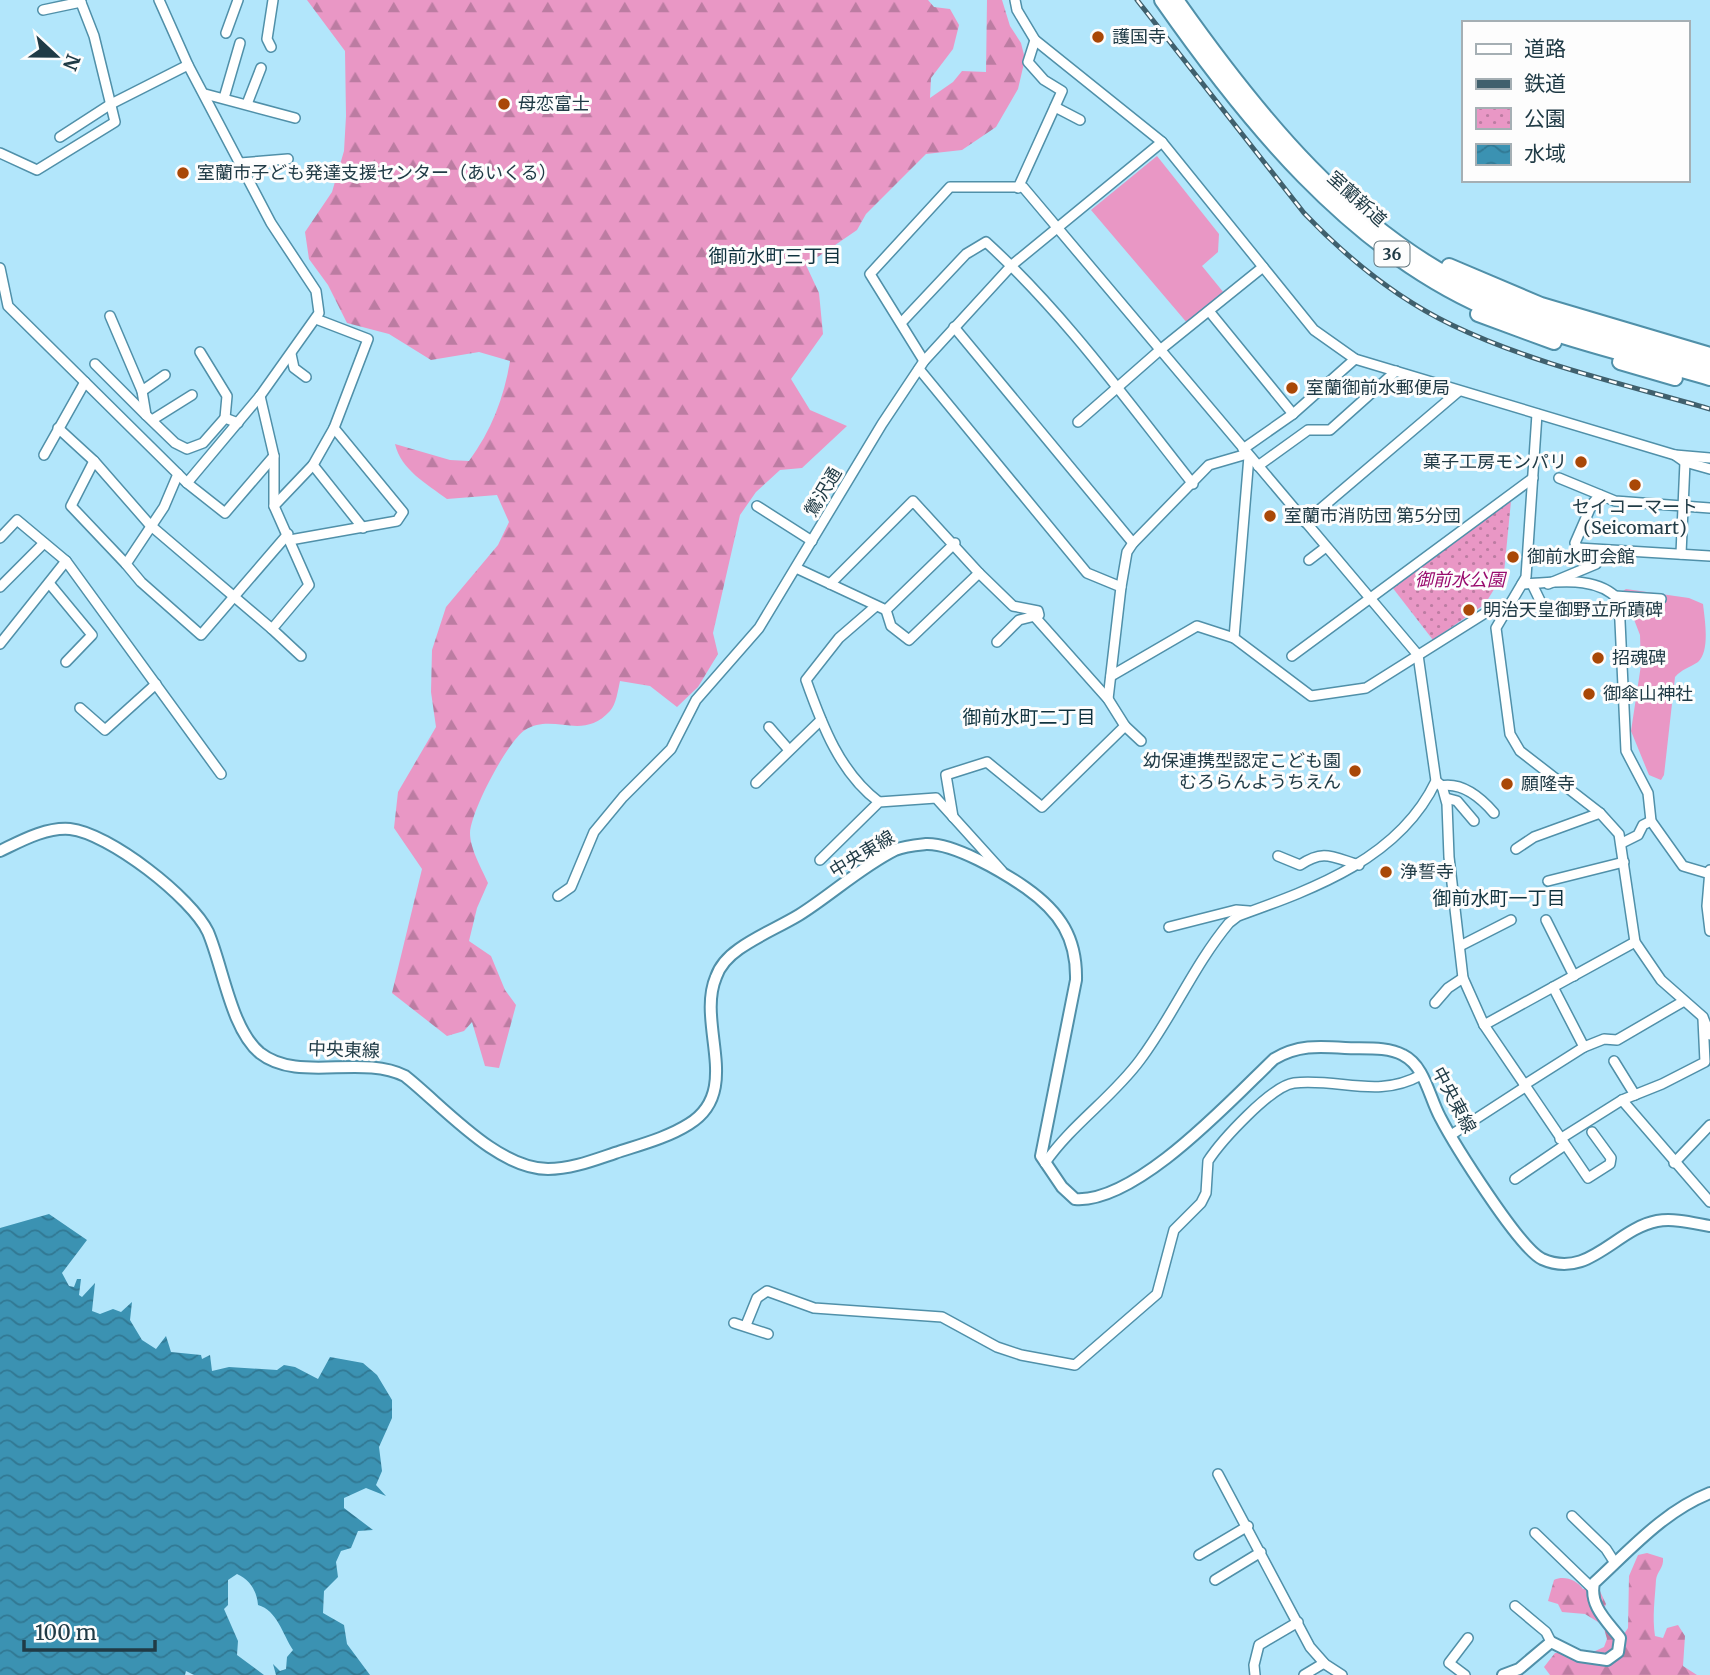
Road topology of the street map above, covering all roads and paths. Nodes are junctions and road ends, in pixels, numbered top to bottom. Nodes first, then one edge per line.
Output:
1 (159, 0) edge
2 (237, 0) edge
3 (273, 0) edge
4 (1015, 0) edge
5 (1162, 0) edge
6 (1176, 0) edge
7 (81, 1) edge
8 (43, 10) dead end
9 (226, 33) dead end
10 (1035, 40) junction
11 (240, 43) dead end
12 (271, 47) dead end
13 (188, 65) junction
14 (261, 68) dead end
15 (205, 94) junction
16 (223, 98) junction
17 (111, 104) junction
18 (247, 104) junction
19 (1055, 107) junction
20 (295, 118) dead end
21 (1080, 120) dead end
22 (60, 137) dead end
23 (1162, 142) junction
24 (0, 153) edge
25 (288, 159) dead end
26 (240, 163) junction
27 (1018, 188) junction
28 (1324, 197) junction
29 (1365, 219) junction
30 (1058, 226) junction
31 (1012, 265) junction
32 (1263, 267) junction
33 (0, 268) edge
34 (1209, 311) junction
35 (110, 316) dead end
36 (316, 319) junction
37 (902, 322) junction
38 (954, 327) junction
39 (1160, 351) junction
40 (200, 352) dead end
41 (290, 354) junction
42 (1710, 355) edge
43 (1355, 359) junction
44 (95, 364) dead end
45 (921, 365) junction
46 (1710, 366) edge
47 (1396, 371) junction
48 (165, 375) dead end
49 (306, 377) dead end
50 (1710, 378) edge
51 (85, 382) junction
52 (1710, 387) edge
53 (1119, 390) junction
54 (142, 391) junction
55 (1459, 391) junction
56 (192, 396) dead end
57 (260, 396) junction
58 (1293, 414) junction
59 (1537, 414) junction
60 (149, 418) junction
61 (225, 418) junction
62 (1078, 422) dead end
63 (238, 423) junction
64 (58, 428) junction
65 (334, 428) junction
66 (1246, 453) junction
67 (1675, 454) junction
68 (44, 455) dead end
69 (274, 456) junction
70 (1710, 458) edge
71 (94, 461) junction
72 (1685, 462) junction
73 (313, 465) junction
74 (1258, 466) junction
75 (1710, 469) edge
76 (178, 474) junction
77 (1533, 478) junction
78 (1559, 478) dead end
79 (187, 483) junction
80 (1193, 484) junction
81 (1601, 495) junction
82 (1682, 505) junction
83 (274, 506) junction
84 (757, 506) dead end
85 (1710, 508) edge
86 (1305, 522) junction
87 (150, 524) junction
88 (363, 528) junction
89 (289, 537) junction
90 (0, 538) edge
91 (812, 541) junction
92 (44, 543) junction
93 (955, 543) junction
94 (1133, 543) junction
95 (1326, 547) junction
96 (1605, 551) junction
97 (1681, 554) junction
98 (1710, 556) edge
99 (1309, 560) dead end
100 (66, 561) junction
101 (126, 564) junction
102 (796, 568) junction
103 (979, 573) junction
104 (49, 583) junction
105 (830, 584) junction
106 (1527, 584) junction
107 (1548, 584) junction
108 (0, 587) edge
109 (1121, 587) junction
110 (1615, 596) junction
111 (233, 598) junction
112 (1370, 598) junction
113 (1661, 599) dead end
114 (1508, 607) junction
115 (881, 608) junction
116 (1546, 613) dead end
117 (1035, 617) junction
118 (272, 629) junction
119 (1234, 638) junction
120 (998, 642) dead end
121 (0, 644) edge
122 (1418, 655) junction
123 (301, 656) dead end
124 (1292, 656) dead end
125 (66, 662) dead end
126 (1111, 676) junction
127 (156, 684) junction
128 (1108, 699) junction
129 (80, 708) dead end
130 (821, 720) junction
131 (1125, 726) junction
132 (769, 727) dead end
133 (1141, 741) dead end
134 (789, 750) junction
135 (221, 774) dead end
136 (756, 782) dead end
137 (1439, 783) junction
138 (1446, 798) junction
139 (879, 802) junction
140 (1494, 813) dead end
141 (1600, 813) junction
142 (953, 817) junction
143 (1474, 821) dead end
144 (1651, 821) junction
145 (1622, 843) junction
146 (1516, 849) dead end
147 (0, 851) edge
148 (1278, 856) dead end
149 (820, 860) dead end
150 (1624, 862) junction
151 (1359, 865) junction
152 (1710, 872) edge
153 (1005, 876) junction
154 (1548, 881) dead end
155 (558, 896) dead end
156 (1251, 911) junction
157 (1511, 920) dead end
158 (1546, 920) dead end
159 (1168, 927) dead end
160 (1710, 931) edge
161 (1635, 942) junction
162 (1460, 946) junction
163 (1574, 976) junction
164 (1463, 978) junction
165 (1553, 987) junction
166 (1684, 1001) junction
167 (1435, 1003) dead end
168 (1703, 1017) junction
169 (1484, 1025) junction
170 (1710, 1035) edge
171 (1584, 1047) junction
172 (1614, 1061) dead end
173 (1421, 1075) junction
174 (1525, 1086) junction
175 (1635, 1095) junction
176 (1622, 1100) junction
177 (1710, 1125) edge
178 (1592, 1132) dead end
179 (1451, 1135) junction
180 (1563, 1142) junction
181 (1045, 1163) junction
182 (1674, 1163) junction
183 (1515, 1178) dead end
184 (1710, 1202) edge
185 (1710, 1226) edge
186 (734, 1323) dead end
187 (746, 1325) junction
188 (768, 1334) dead end
189 (1218, 1474) dead end
190 (1710, 1493) edge
191 (1572, 1516) dead end
192 (1248, 1526) junction
193 (1535, 1533) dead end
194 (1261, 1552) junction
195 (1199, 1555) dead end
196 (1615, 1563) junction
197 (1215, 1580) dead end
198 (1593, 1589) junction
199 (1515, 1606) dead end
200 (1298, 1622) junction
201 (1468, 1638) dead end
202 (1551, 1642) junction
203 (1324, 1663) junction
204 (1255, 1675) edge
205 (1304, 1675) edge
206 (1342, 1675) edge
207 (1465, 1675) edge
208 (1503, 1675) edge

1 - 13 street
2 - 9 street
3 - 12 street
4 - 10 street
5 - 28 highway, 室蘭新道 / 36
6 - 29 highway, 室蘭新道 / 36
7 - 8 street
7 - 17 street
10 - 19 street
10 - 23 street
11 - 16 street
13 - 15 street
13 - 17 street
14 - 18 street
15 - 16 street
15 - 26 street
16 - 18 street
17 - 22 street
17 - 24 street
18 - 20 street
19 - 21 street
19 - 27 street
23 - 30 street, 鶯沢通
23 - 32 street
25 - 26 street
26 - 36 street
27 - 30 street
27 - 37 street
28 - 50 highway, 室蘭新道 / 36
28 - 52 highway
29 - 42 highway
29 - 46 highway, 室蘭新道 / 36
30 - 31 street, 鶯沢通
30 - 39 street
31 - 37 street
31 - 38 street, 鶯沢通
31 - 53 street
32 - 34 street
32 - 43 street
33 - 51 street
34 - 39 street
34 - 58 street
35 - 54 street
36 - 41 street
36 - 65 street
37 - 45 street
38 - 45 street, 鶯沢通
38 - 94 street
39 - 53 street
39 - 66 street
40 - 61 street
41 - 49 street
41 - 57 street
43 - 47 street
43 - 58 street
44 - 60 street
45 - 91 street, 鶯沢通
45 - 109 street
47 - 55 street
47 - 74 street
48 - 54 street
51 - 64 street
51 - 76 street
53 - 62 street
53 - 80 street
54 - 60 street
55 - 59 street
55 - 86 street
56 - 60 street
57 - 63 street
57 - 69 street
58 - 66 street
59 - 67 street
59 - 77 street
60 - 61 street
61 - 63 street
63 - 79 street
64 - 68 street
64 - 71 street
65 - 73 street
65 - 88 street
66 - 74 street
66 - 80 street
66 - 119 street
67 - 70 street
67 - 72 street
69 - 79 street
69 - 83 street
71 - 87 street
71 - 101 street
72 - 75 street
72 - 82 street
73 - 83 street
73 - 88 street
74 - 86 street
76 - 79 street
76 - 87 street
77 - 106 street
77 - 112 street
78 - 81 street
80 - 94 street
81 - 82 street
81 - 96 street
82 - 85 street
82 - 97 street
83 - 89 street
84 - 91 street
86 - 95 street
87 - 101 street
87 - 111 street
88 - 89 street
89 - 111 street
89 - 118 street
90 - 92 street
91 - 102 street, 鶯沢通
92 - 100 street
92 - 108 street
93 - 103 street
93 - 105 street
93 - 115 street
94 - 109 street
95 - 99 street
95 - 112 street
96 - 97 street
96 - 107 street
97 - 98 street
100 - 104 street
100 - 127 street
101 - 111 street
102 - 105 street
102 - 155 street, 鶯沢通
103 - 115 street
103 - 117 street
104 - 121 street
104 - 125 street
105 - 115 street
106 - 107 street
106 - 114 street
106 - 116 street
107 - 110 street
109 - 126 street
110 - 113 street
110 - 144 street
111 - 118 street
112 - 122 street
112 - 124 street
114 - 122 street
114 - 141 street
115 - 130 street
117 - 120 street
117 - 128 street
118 - 123 street
119 - 122 street
119 - 126 street
122 - 137 street
126 - 128 street
127 - 129 street
127 - 135 street
128 - 131 street
130 - 134 street
130 - 139 street
131 - 133 street
131 - 142 street
132 - 134 street
134 - 136 street
137 - 138 street
137 - 140 street
137 - 151 street
138 - 143 street
138 - 162 street
139 - 142 street
139 - 149 street
141 - 145 street
141 - 146 street
142 - 153 street
144 - 145 street
144 - 152 street
145 - 150 street
147 - 153 main road, 中央東線
148 - 151 street
150 - 154 street
150 - 161 street
151 - 156 street
152 - 160 street
153 - 181 main road, 中央東線
156 - 159 street
156 - 181 street
157 - 162 street
158 - 163 street
161 - 163 street
161 - 166 street
162 - 164 street
163 - 165 street
164 - 167 street
164 - 169 street
165 - 169 street
165 - 171 street
166 - 168 street
166 - 171 street
168 - 170 street
168 - 175 street
169 - 174 street
171 - 174 street
172 - 175 street
173 - 179 main road, 中央東線
173 - 181 main road, 中央東線
173 - 187 street
174 - 179 street
174 - 180 street
175 - 176 street
176 - 180 street
176 - 182 street
177 - 182 street
178 - 180 street
179 - 185 main road, 中央東線
180 - 183 street
182 - 184 street
186 - 187 street
187 - 188 street
189 - 192 street
190 - 196 main road
191 - 196 street
192 - 194 street
192 - 195 street
193 - 198 street
194 - 197 street
194 - 200 street
196 - 198 main road
198 - 202 main road
199 - 202 street
200 - 203 street
200 - 204 street
201 - 207 street
202 - 208 main road
203 - 205 street
203 - 206 street

